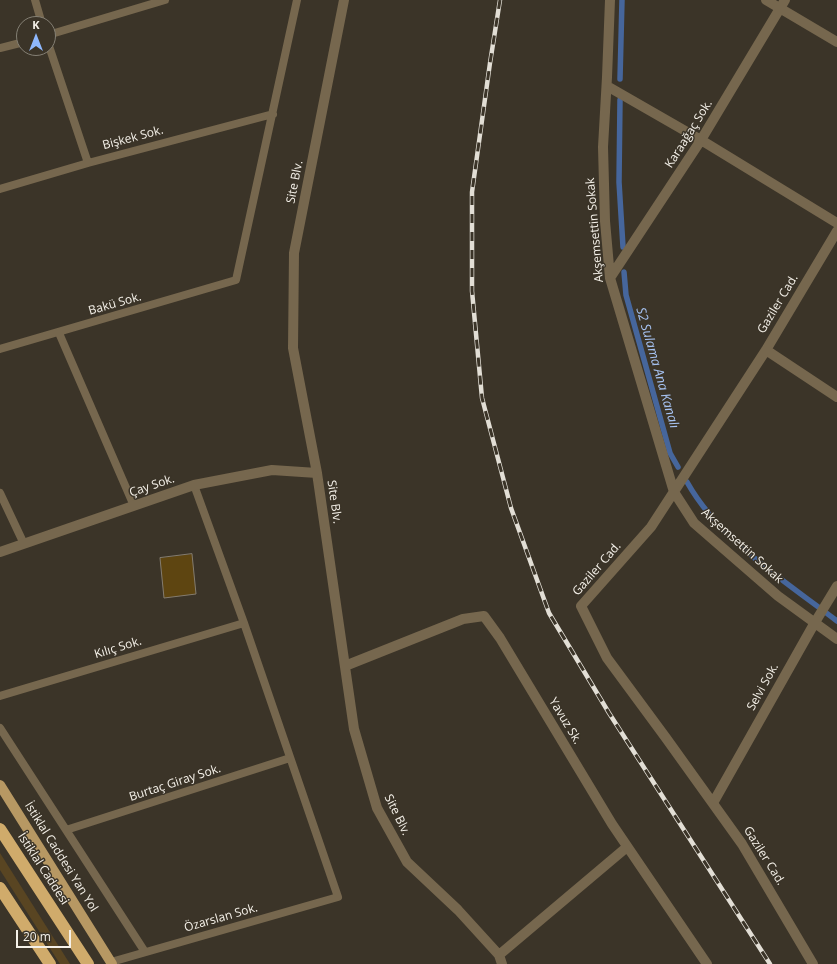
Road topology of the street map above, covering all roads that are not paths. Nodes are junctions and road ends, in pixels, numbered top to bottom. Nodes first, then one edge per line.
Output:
1 (35, 0) edge
2 (165, 0) edge
3 (297, 0) edge
4 (344, 0) edge
5 (610, 0) edge
6 (766, 0) edge
7 (782, 4) edge
8 (40, 16) edge
9 (56, 33) edge
10 (837, 42) edge
11 (16, 44) edge
12 (0, 48) edge
13 (52, 56) edge
14 (607, 86) junction
15 (273, 114) junction
16 (701, 140) junction
17 (88, 163) junction
18 (0, 189) edge
19 (837, 223) edge
20 (837, 231) edge
21 (610, 278) junction
22 (59, 333) junction
23 (0, 349) edge
24 (766, 350) junction
25 (837, 397) edge
26 (317, 473) junction
27 (194, 485) junction
28 (674, 492) junction
29 (0, 493) edge
30 (134, 506) junction
31 (24, 544) junction
32 (0, 552) edge
33 (837, 586) edge
34 (816, 620) junction
35 (244, 623) junction
36 (837, 639) edge
37 (345, 666) junction
38 (0, 696) edge
39 (0, 728) edge
40 (290, 758) junction
41 (0, 784) edge
42 (713, 802) junction
43 (0, 829) edge
44 (66, 830) junction
45 (627, 847) junction
46 (0, 888) edge
47 (145, 952) junction
48 (500, 959) edge
49 (111, 963) edge
50 (50, 964) edge
51 (88, 964) edge
52 (707, 964) edge
53 (813, 964) edge

1 - 8 lane
2 - 9 lane
3 - 15 lane
4 - 26 street, Site Blv.
5 - 14 street, Akşemsettin Sokak
6 - 7 street
7 - 10 street
7 - 16 street, Karaağaç Sok.
11 - 12 lane
13 - 17 lane
14 - 16 street
14 - 21 street, Akşemsettin Sokak
15 - 17 lane, Bişkek Sok.
15 - 22 lane, Bakü Sok.
16 - 19 street
16 - 21 street, Karaağaç Sok.
17 - 18 lane, Bişkek Sok.
20 - 24 street, Gaziler Cad.
21 - 28 street, Akşemsettin Sokak
22 - 23 lane, Bakü Sok.
22 - 30 lane
24 - 25 street
24 - 28 street, Gaziler Cad.
26 - 27 street, Çay Sok.
26 - 37 street, Site Blv.
27 - 30 street, Çay Sok.
27 - 35 lane
28 - 34 street, Akşemsettin Sokak
28 - 42 street, Gaziler Cad.
29 - 31 lane
30 - 31 street, Çay Sok.
31 - 32 street, Çay Sok.
33 - 34 street, Selvi Sok.
34 - 36 street, Akşemsettin Sokak
34 - 42 street, Selvi Sok.
35 - 38 lane, Kılıç Sok.
35 - 40 lane
37 - 45 street, Yavuz Sk.
37 - 48 street, Site Blv.
39 - 44 lane
40 - 44 lane, Burtaç Giray Sok.
40 - 47 lane, Özarslan Sok.
41 - 49 main road, İstiklal Caddesi Yan Yol
42 - 53 street, Gaziler Cad.
43 - 51 highway, İstiklal Caddesi
44 - 47 lane
45 - 48 street
45 - 52 street, Yavuz Sk.
46 - 50 highway
47 - 49 lane, Özarslan Sok.

